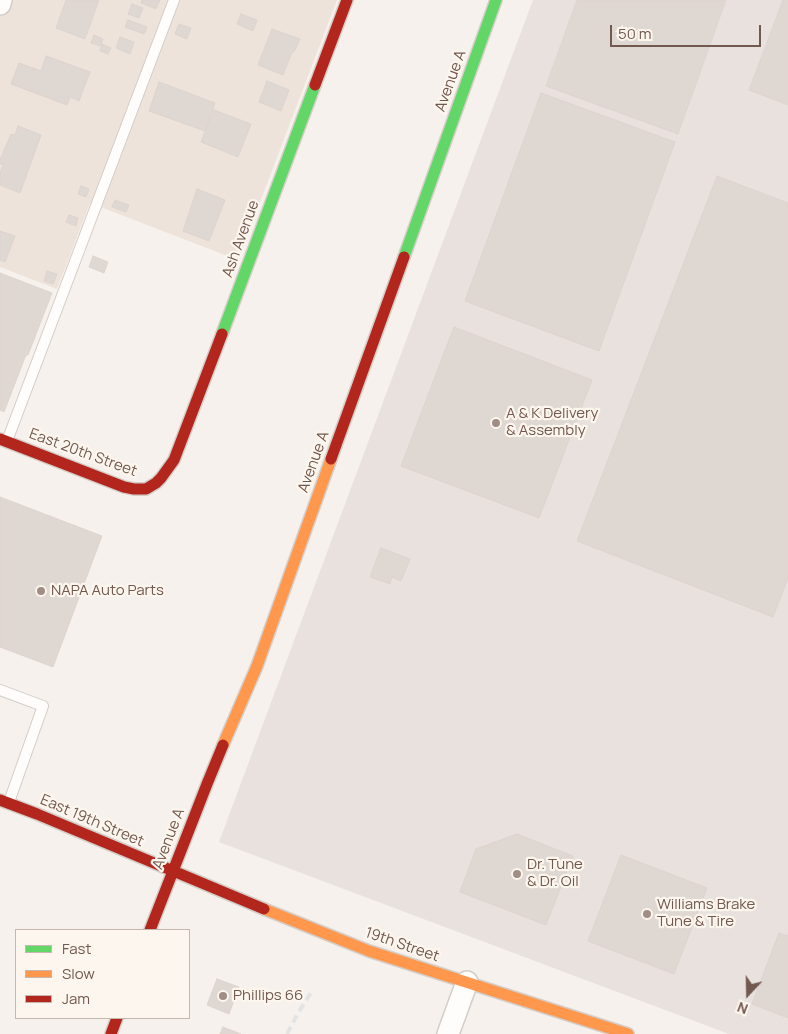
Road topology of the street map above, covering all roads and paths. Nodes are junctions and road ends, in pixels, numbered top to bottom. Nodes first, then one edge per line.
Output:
1 (1, 0) edge
2 (174, 0) edge
3 (347, 0) edge
4 (496, 0) edge
5 (0, 4) edge
6 (3, 441) edge
7 (156, 483) joint
8 (0, 690) edge
9 (4, 802) edge
10 (173, 871) junction
11 (150, 929) edge
12 (466, 982) junction
13 (117, 1019) edge
14 (111, 1034) edge
15 (448, 1034) edge
16 (628, 1034) edge

1 - 5 street
2 - 6 lane
3 - 7 main road, Ash Avenue
4 - 10 main road, Avenue A
6 - 7 main road, East 20th Street
8 - 9 lane
9 - 10 main road, East 19th Street
10 - 11 main road, Avenue A
10 - 12 main road, 19th Street
12 - 15 street
12 - 16 main road, 19th Street
13 - 14 main road

